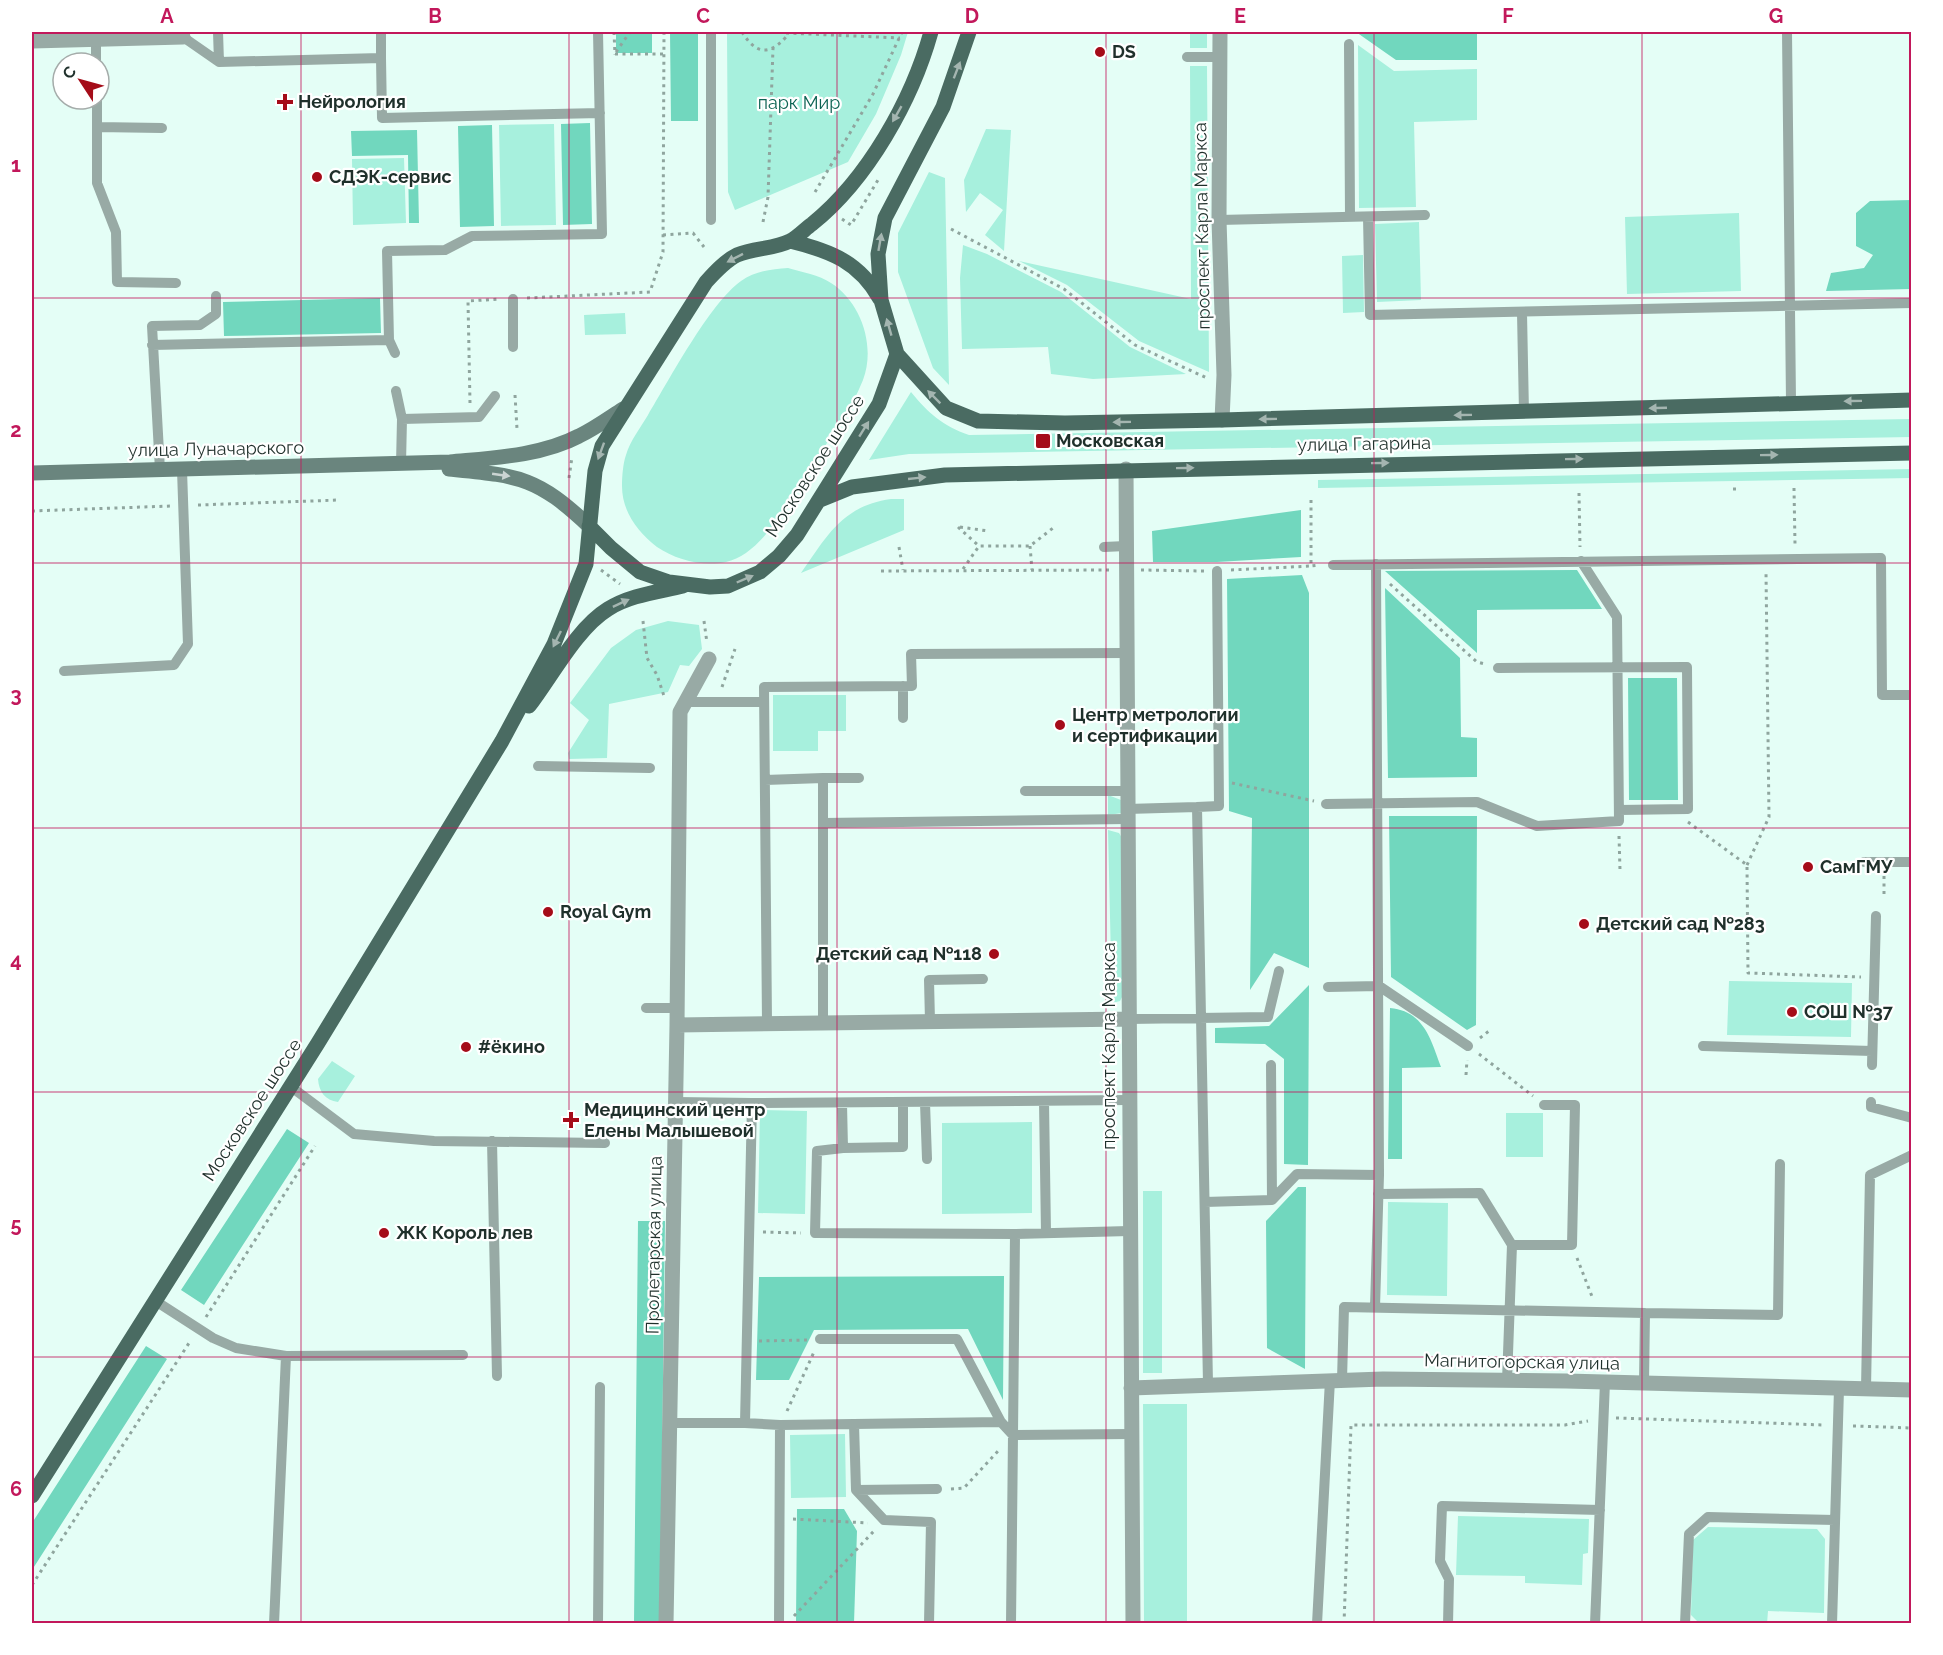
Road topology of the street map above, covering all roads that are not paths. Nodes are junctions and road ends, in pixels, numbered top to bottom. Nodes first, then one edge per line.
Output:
1 (218, 32) edge
2 (381, 32) edge
3 (598, 32) edge
4 (711, 32) edge
5 (931, 32) edge
6 (969, 32) edge
7 (1220, 32) edge
8 (1787, 32) edge
9 (183, 37) joint
10 (96, 39) junction
11 (32, 41) edge
12 (1349, 44) dead end
13 (96, 51) edge
14 (1187, 57) dead end
15 (1220, 57) junction
16 (381, 58) junction
17 (219, 62) junction
18 (97, 111) edge
19 (600, 113) junction
20 (97, 127) junction
21 (162, 128) dead end
22 (1425, 215) dead end
23 (1350, 217) junction
24 (1368, 217) junction
25 (711, 220) dead end
26 (1219, 220) junction
27 (790, 241) junction
28 (176, 283) dead end
29 (216, 296) dead end
30 (513, 299) dead end
31 (881, 300) junction
32 (1911, 303) edge
33 (1789, 307) junction
34 (1522, 313) junction
35 (389, 340) junction
36 (152, 345) junction
37 (513, 347) dead end
38 (395, 353) dead end
39 (897, 354) junction
40 (396, 391) dead end
41 (495, 396) dead end
42 (1911, 400) edge
43 (1791, 402) junction
44 (623, 409) junction
45 (1524, 413) junction
46 (402, 419) junction
47 (1222, 420) junction
48 (1911, 453) edge
49 (401, 464) junction
50 (1126, 469) junction
51 (160, 470) junction
52 (182, 470) junction
53 (32, 473) edge
54 (820, 500) junction
55 (589, 526) junction
56 (1126, 546) junction
57 (1104, 547) dead end
58 (1581, 561) junction
59 (1333, 565) road end
60 (1376, 568) junction
61 (1217, 571) road end
62 (687, 585) junction
63 (1126, 653) junction
64 (709, 659) road end
65 (1617, 668) junction
66 (1503, 669) road end
67 (63, 670) dead end
68 (903, 686) junction
69 (1911, 694) edge
70 (685, 702) junction
71 (764, 702) junction
72 (903, 718) dead end
73 (502, 741) junction
74 (538, 766) dead end
75 (650, 768) dead end
76 (823, 778) junction
77 (859, 778) dead end
78 (765, 780) junction
79 (1025, 791) dead end
80 (1128, 791) junction
81 (1326, 804) road end
82 (1377, 804) junction
83 (1197, 807) junction
84 (1127, 814) junction
85 (1619, 815) junction
86 (823, 823) junction
87 (1864, 862) dead end
88 (1911, 862) edge
89 (1876, 916) dead end
90 (1279, 971) dead end
91 (983, 979) dead end
92 (1379, 986) junction
93 (1328, 987) dead end
94 (645, 1008) dead end
95 (678, 1008) junction
96 (1201, 1018) junction
97 (1128, 1019) junction
98 (930, 1021) junction
99 (824, 1022) junction
100 (767, 1023) junction
101 (677, 1025) junction
102 (1468, 1046) road end
103 (1703, 1046) dead end
104 (1872, 1051) junction
105 (1271, 1065) dead end
106 (1872, 1065) dead end
107 (290, 1086) junction
108 (1128, 1100) junction
109 (1044, 1102) junction
110 (1871, 1102) dead end
111 (752, 1103) junction
112 (925, 1103) junction
113 (843, 1104) junction
114 (903, 1104) junction
115 (1544, 1104) road end
116 (676, 1108) junction
117 (606, 1111) dead end
118 (1911, 1119) edge
119 (492, 1142) junction
120 (605, 1143) dead end
121 (843, 1148) junction
122 (1911, 1155) edge
123 (927, 1159) dead end
124 (1780, 1164) dead end
125 (1379, 1175) junction
126 (1378, 1194) junction
127 (1272, 1200) junction
128 (1205, 1202) junction
129 (1129, 1231) junction
130 (1046, 1233) junction
131 (1015, 1234) junction
132 (1512, 1245) junction
133 (154, 1300) junction
134 (1376, 1307) junction
135 (1510, 1310) junction
136 (1645, 1313) junction
137 (820, 1339) road end
138 (463, 1355) dead end
139 (285, 1356) junction
140 (497, 1376) dead end
141 (1336, 1380) junction
142 (1507, 1381) junction
143 (1605, 1382) junction
144 (1644, 1383) junction
145 (1208, 1384) junction
146 (600, 1387) dead end
147 (1131, 1388) junction
148 (1839, 1389) junction
149 (1866, 1389) junction
150 (1911, 1390) edge
151 (1001, 1422) junction
152 (670, 1423) junction
153 (745, 1424) junction
154 (854, 1424) junction
155 (780, 1425) junction
156 (1131, 1434) junction
157 (1013, 1435) junction
158 (937, 1489) road end
159 (856, 1490) junction
160 (32, 1496) edge
161 (1600, 1510) junction
162 (1835, 1520) junction
163 (274, 1623) edge
164 (598, 1623) edge
165 (666, 1623) edge
166 (779, 1623) edge
167 (929, 1623) edge
168 (1011, 1623) edge
169 (1133, 1623) edge
170 (1317, 1623) edge
171 (1448, 1623) edge
172 (1595, 1623) edge
173 (1685, 1623) edge
174 (1833, 1623) edge

1 - 17 lane
2 - 16 lane
3 - 19 lane
4 - 25 lane
5 -> 27 main road, Московское шоссе
31 -> 6 main road
7 - 15 street, проспект Карла Маркса
8 - 33 lane
9 - 10 street
9 - 17 lane
10 - 11 street
10 - 13 lane
12 - 23 lane
14 - 15 lane
15 - 26 street, проспект Карла Маркса
16 - 17 lane
16 - 19 lane
18 - 20 lane
19 - 35 lane
20 - 21 lane
20 - 28 lane
22 - 24 lane
23 - 24 lane
23 - 26 lane
24 - 34 lane
26 - 47 street, проспект Карла Маркса
27 - 31 main road
27 -> 44 main road, Московское шоссе
29 - 36 lane
30 - 37 lane
39 -> 31 main road
32 - 33 lane
33 - 34 lane
33 - 43 lane
34 - 45 lane
35 - 36 lane
35 - 38 lane
36 - 51 lane
47 -> 39 main road, улица Гагарина
54 -> 39 main road, Московское шоссе
40 - 46 lane
41 - 46 lane
42 -> 43 main road, улица Гагарина
43 -> 45 main road, улица Гагарина
44 - 49 main road, улица Луначарского
44 -> 55 main road, Московское шоссе
45 -> 47 main road, улица Гагарина
46 - 49 lane
50 -> 48 main road, улица Гагарина
49 - 52 main road, улица Луначарского
49 -> 55 main road, улица Луначарского
54 -> 50 main road, улица Гагарина
50 - 56 street, проспект Карла Маркса
51 - 52 main road, улица Луначарского
51 - 53 main road, улица Луначарского
52 - 67 lane
62 -> 54 main road, Московское шоссе
55 - 62 main road, Московское шоссе
55 -> 73 main road, Московское шоссе
56 - 57 lane
56 - 63 street, проспект Карла Маркса
58 - 60 lane
58 - 65 lane
58 - 69 lane
59 - 60 lane
60 - 82 lane
61 - 83 lane
73 -> 62 main road, Московское шоссе
63 - 68 lane
63 - 80 street, проспект Карла Маркса
64 - 70 street, Пролетарская улица
65 - 66 lane
65 - 85 lane
65 - 85 lane
68 - 71 lane
68 - 72 lane
70 - 71 lane
70 - 95 street, Пролетарская улица
71 - 78 lane
73 - 107 main road, Московское шоссе
74 - 75 lane
76 - 77 lane
76 - 78 lane
76 - 86 lane
78 - 100 lane
79 - 80 lane
80 - 84 street, проспект Карла Маркса
81 - 82 lane
82 - 85 lane
82 - 92 lane
83 - 84 lane
83 - 96 lane
84 - 86 lane
84 - 97 street, проспект Карла Маркса
86 - 99 lane
87 - 88 lane
89 - 104 lane
90 - 96 lane
91 - 98 lane
92 - 93 lane
92 - 102 lane
92 - 125 lane
94 - 95 lane
95 - 101 street, Пролетарская улица
96 - 97 lane
96 - 128 lane
97 - 98 street
97 - 108 street, проспект Карла Маркса
98 - 99 street
99 - 100 street
100 - 101 street
101 - 116 street, Пролетарская улица
103 - 104 lane
104 - 106 lane
105 - 127 lane
107 - 119 lane
107 - 133 main road, Московское шоссе
108 - 109 lane
108 - 129 street, проспект Карла Маркса
109 - 112 lane
109 - 130 lane
110 - 118 lane
111 - 113 lane
111 - 116 lane
111 - 153 lane
112 - 114 lane
112 - 123 lane
113 - 114 lane
113 - 121 lane
114 - 121 lane
115 - 132 lane
116 - 117 lane
116 - 152 street, Пролетарская улица
119 - 120 lane
119 - 140 lane
121 - 131 lane
122 - 149 lane
124 - 136 lane
125 - 126 lane
125 - 127 lane
126 - 132 lane
126 - 134 lane
127 - 128 lane
128 - 145 lane
129 - 130 lane
129 - 147 street, проспект Карла Маркса
130 - 131 lane
131 - 157 lane
132 - 135 lane
133 - 139 lane
133 - 160 main road, Московское шоссе
134 - 135 lane
134 - 141 lane
135 - 136 lane
135 - 142 lane
136 - 144 lane
137 - 151 lane
138 - 139 lane
139 - 163 lane
141 - 142 street, Магнитогорская улица
141 - 145 street, Магнитогорская улица
141 - 170 lane
142 - 143 street, Магнитогорская улица
143 - 144 street, Магнитогорская улица
143 - 161 lane
144 - 148 street, Магнитогорская улица
145 - 147 street, Магнитогорская улица
146 - 164 lane
147 - 156 street, проспект Карла Маркса
148 - 149 street, Магнитогорская улица
148 - 162 lane
149 - 150 street, Магнитогорская улица
151 - 154 lane
151 - 157 lane
152 - 153 lane
152 - 165 street, Пролетарская улица
153 - 155 lane
154 - 155 lane
154 - 159 lane
155 - 166 lane
156 - 157 lane
156 - 169 street, проспект Карла Маркса
157 - 168 lane
158 - 159 lane
159 - 167 lane
161 - 171 lane
161 - 172 lane
162 - 173 lane
162 - 174 lane

